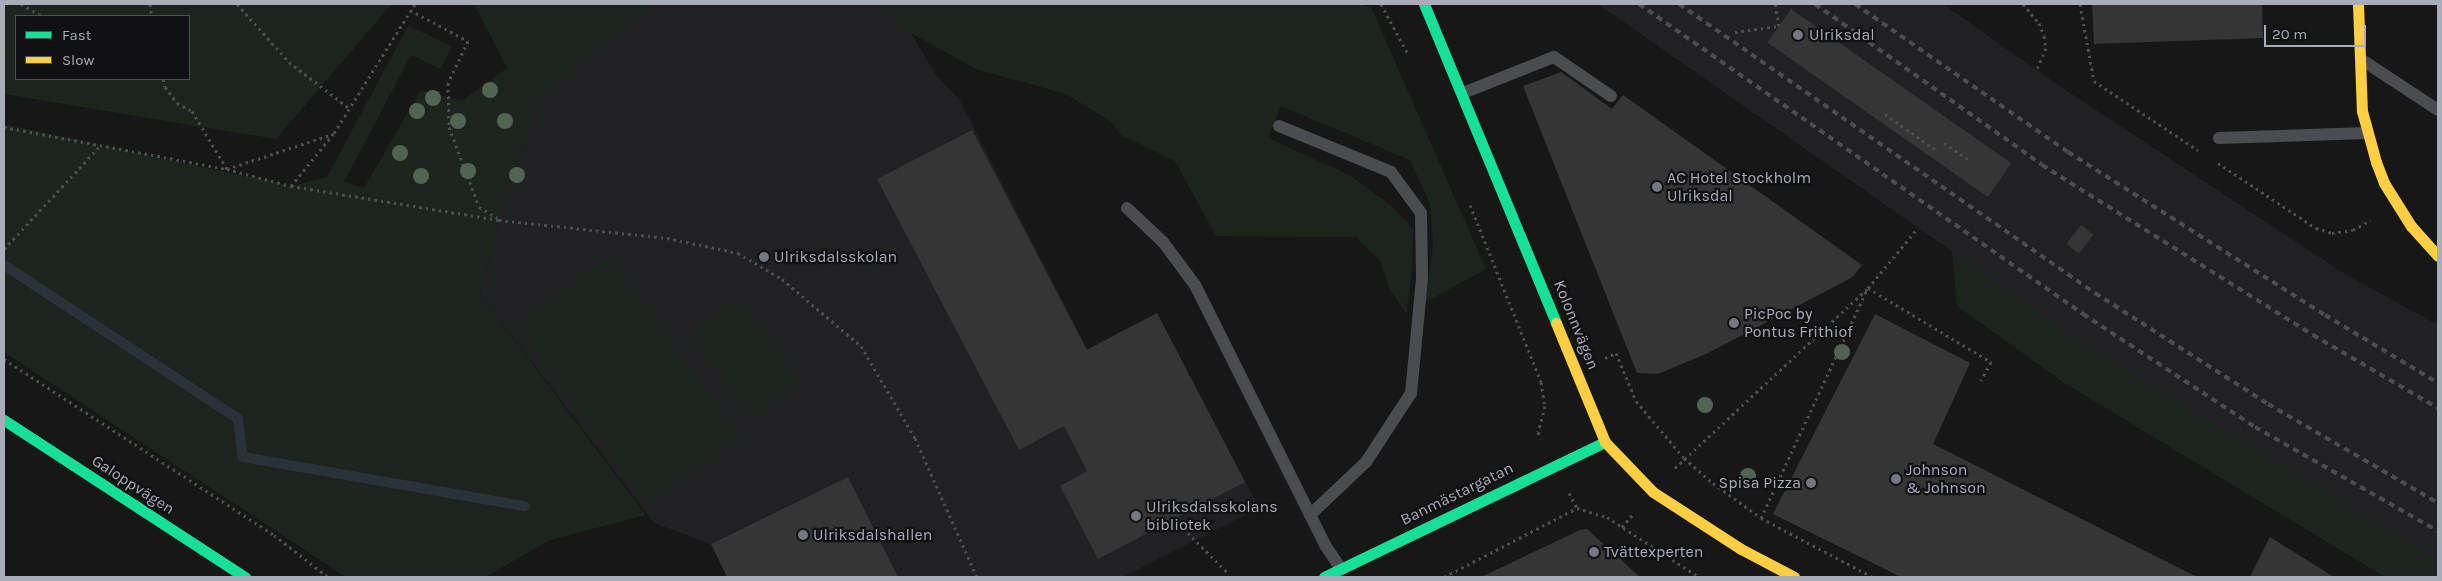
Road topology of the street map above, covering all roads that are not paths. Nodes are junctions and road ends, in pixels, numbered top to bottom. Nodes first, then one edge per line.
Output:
1 (1424, 4) edge
2 (2358, 4) edge
3 (2362, 60) junction
4 (1463, 93) junction
5 (1611, 96) dead end
6 (2438, 110) edge
7 (1279, 126) dead end
8 (2367, 133) junction
9 (2220, 138) dead end
10 (1127, 208) dead end
11 (2438, 256) edge
12 (4, 420) edge
13 (1605, 442) junction
14 (1310, 515) junction
15 (1341, 569) junction
16 (245, 577) edge
17 (1324, 577) edge
18 (1794, 577) edge

1 - 4 street, Kolonnvägen
2 - 3 street
3 - 6 lane
3 - 8 street
4 - 5 lane
4 - 13 street, Kolonnvägen
7 - 14 lane
8 - 9 lane
8 - 11 street
10 - 14 lane
12 - 16 street, Galoppvägen
13 - 15 street, Banmästargatan
13 - 18 street, Kolonnvägen
14 - 15 lane
15 - 17 street, Banmästargatan

